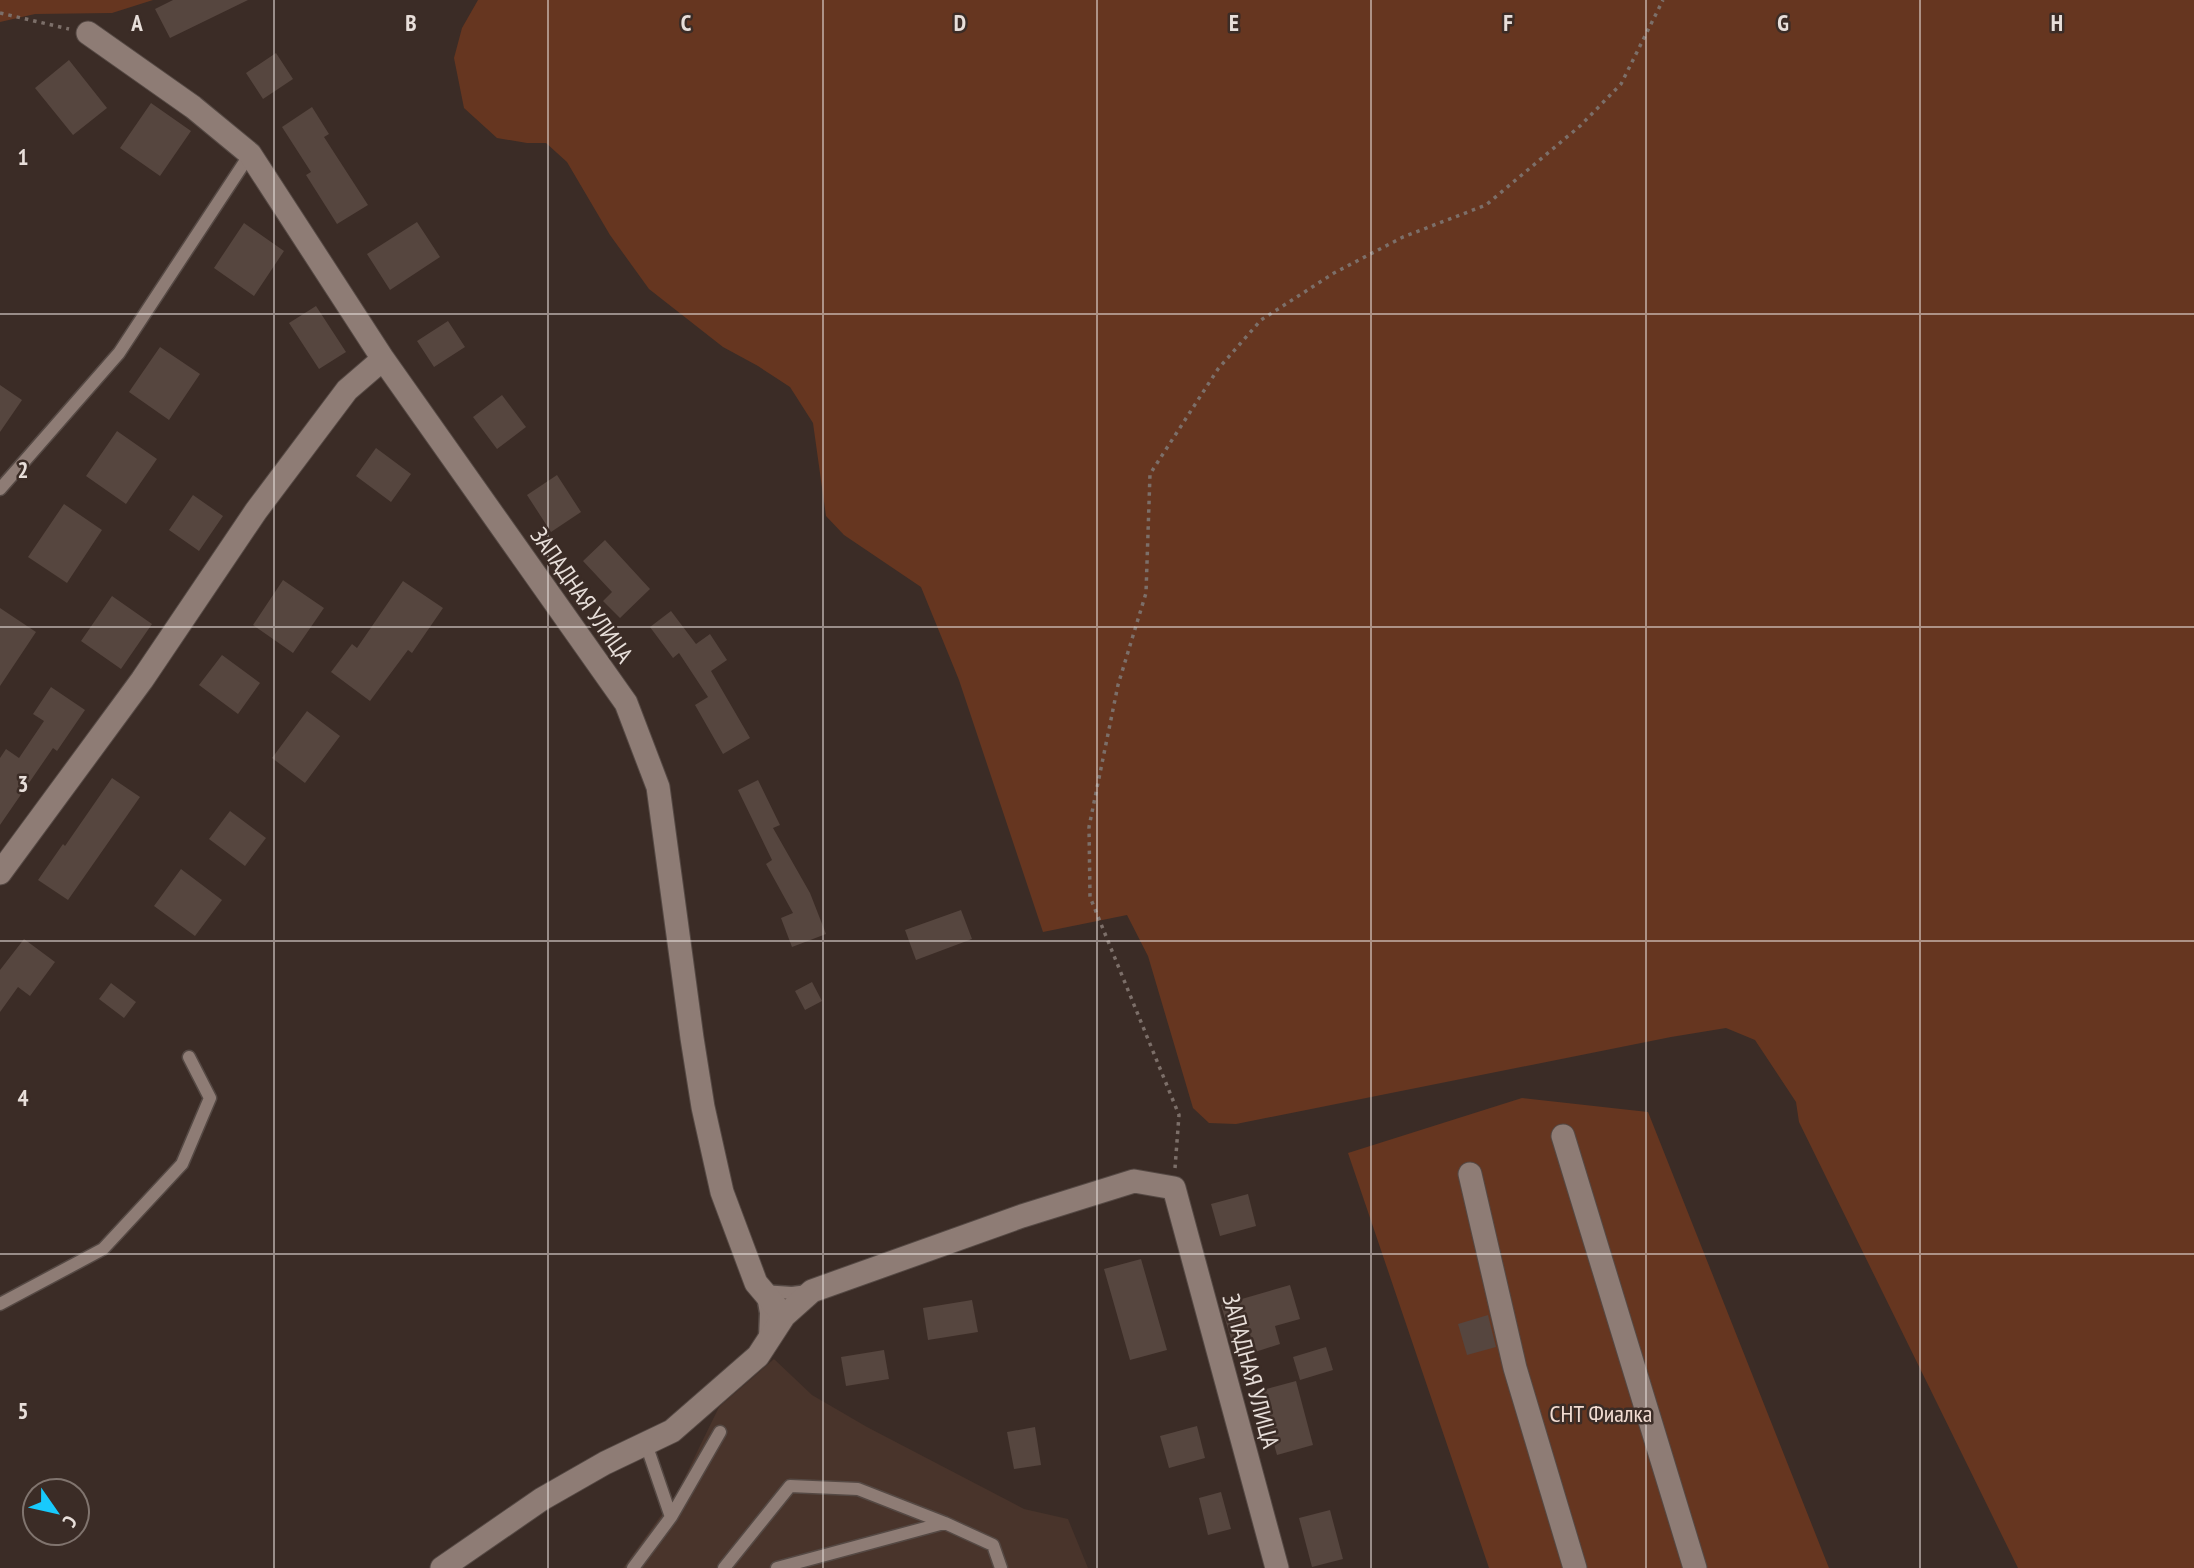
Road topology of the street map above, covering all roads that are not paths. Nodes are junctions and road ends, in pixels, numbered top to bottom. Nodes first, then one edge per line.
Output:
1 (88, 33) road end
2 (250, 154) junction
3 (383, 359) junction
4 (0, 489) edge
5 (0, 873) edge
6 (189, 1057) dead end
7 (1563, 1136) dead end
8 (1470, 1174) dead end
9 (762, 1291) junction
10 (812, 1291) junction
11 (0, 1304) edge
12 (783, 1316) junction
13 (764, 1348) junction
14 (720, 1432) dead end
15 (646, 1444) junction
16 (671, 1517) junction
17 (945, 1523) junction
18 (442, 1568) edge
19 (633, 1568) edge
20 (724, 1568) edge
21 (777, 1568) edge
22 (1001, 1568) edge
23 (1277, 1568) edge
24 (1574, 1568) edge
25 (1695, 1568) edge

1 - 2 street, ЗАПАДНАЯ УЛИЦА
2 - 3 street, ЗАПАДНАЯ УЛИЦА
2 - 4 lane
3 - 5 street
3 - 9 street, ЗАПАДНАЯ УЛИЦА
6 - 11 lane
7 - 25 street
8 - 24 street
9 - 10 lane
9 - 12 street, ЗАПАДНАЯ УЛИЦА
9 - 13 lane
10 - 12 street
10 - 23 street, ЗАПАДНАЯ УЛИЦА
12 - 13 street
13 - 15 street
14 - 16 lane
15 - 16 lane
15 - 18 street
16 - 19 lane
17 - 20 lane
17 - 21 lane
17 - 22 lane

